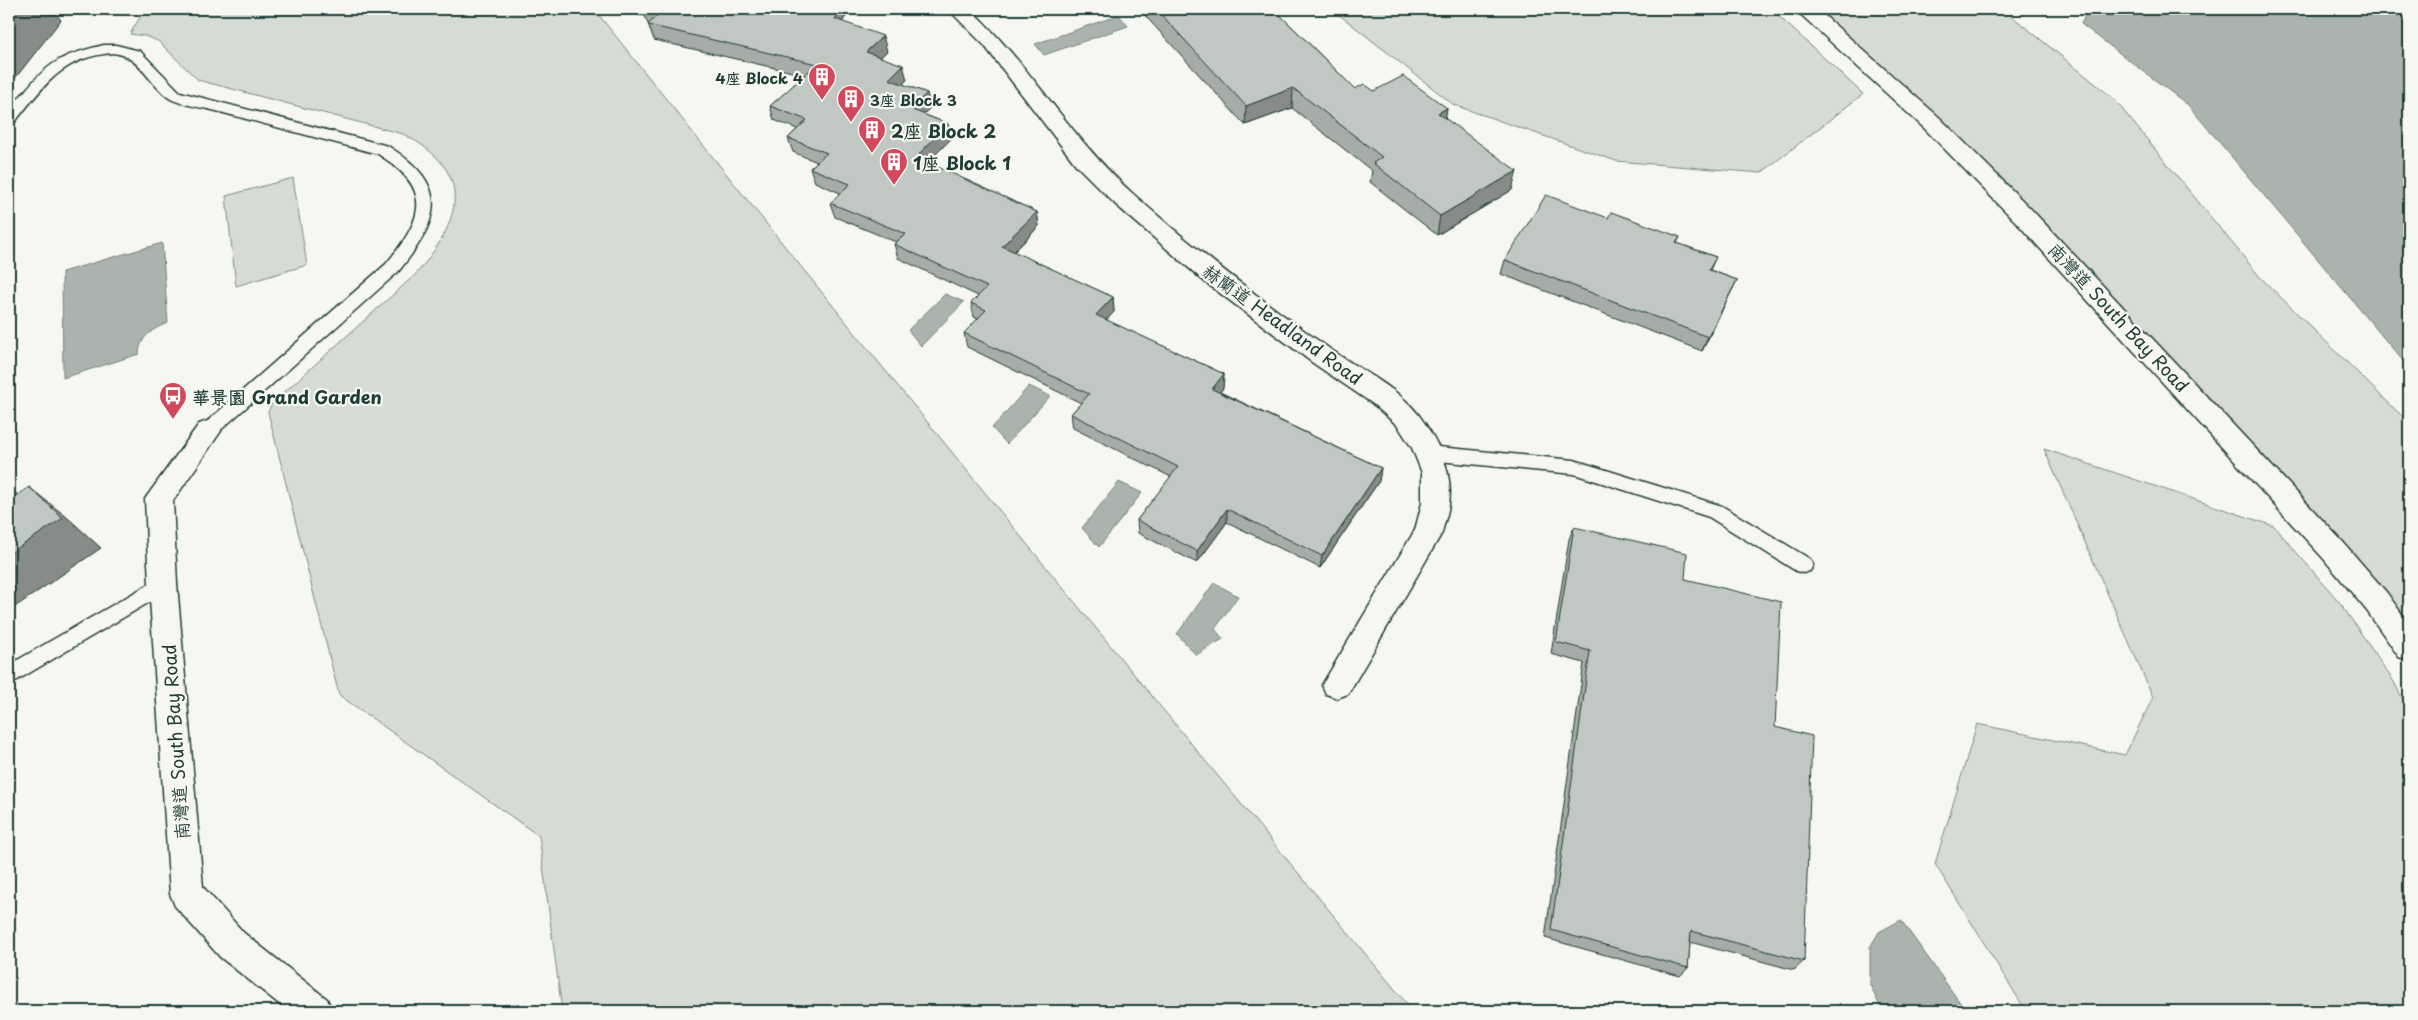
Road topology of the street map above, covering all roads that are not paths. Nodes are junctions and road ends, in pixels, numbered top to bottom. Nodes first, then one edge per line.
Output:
1 (958, 9) edge
2 (1805, 9) edge
3 (9, 120) edge
4 (208, 431) joint
5 (1428, 453) junction
6 (1803, 565) dead end
7 (163, 584) junction
8 (2409, 648) edge
9 (9, 676) edge
10 (1338, 685) dead end
11 (315, 1011) edge

1 - 5 street, 赫蘭道 Headland Road
2 - 8 street, 南灣道 South Bay Road
3 - 4 lane
4 - 7 street, 南灣道 South Bay Road
5 - 6 lane
5 - 10 street, 赫蘭道 Headland Road
7 - 9 lane
7 - 11 street, 南灣道 South Bay Road

